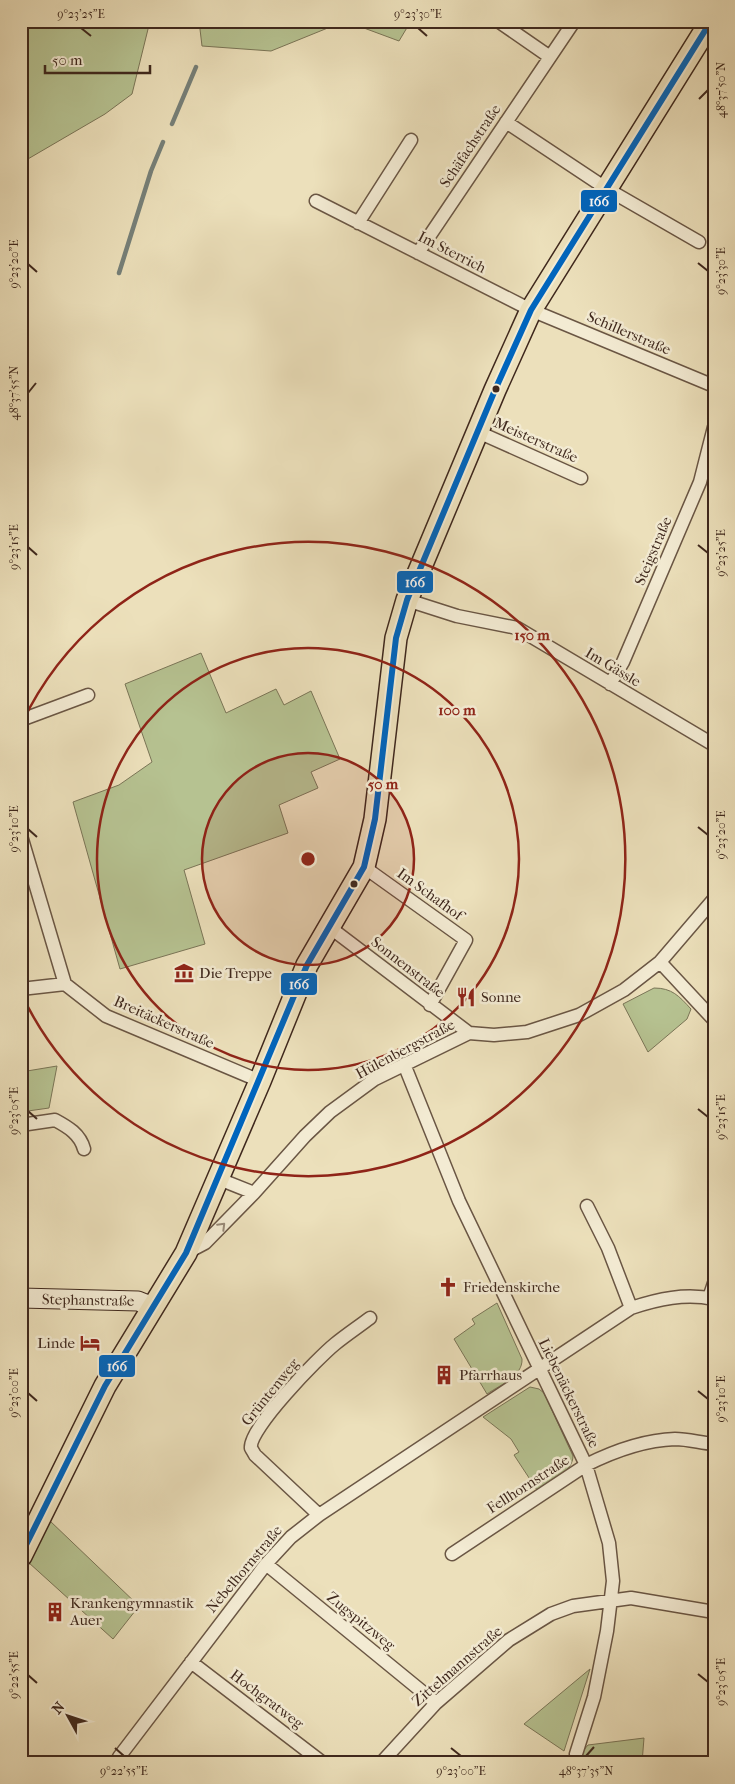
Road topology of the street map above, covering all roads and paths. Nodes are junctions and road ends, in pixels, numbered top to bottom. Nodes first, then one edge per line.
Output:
1 (498, 21) edge
2 (712, 21) edge
3 (573, 24) dead end
4 (550, 57) junction
5 (506, 122) junction
6 (411, 140) dead end
7 (607, 189) junction
8 (316, 201) dead end
9 (358, 222) junction
10 (699, 242) dead end
11 (418, 253) junction
12 (531, 310) junction
13 (714, 386) edge
14 (714, 427) edge
15 (478, 432) junction
16 (581, 478) dead end
17 (407, 600) junction
18 (610, 684) junction
19 (88, 695) dead end
20 (21, 720) edge
21 (714, 745) edge
22 (21, 836) edge
23 (364, 867) junction
24 (714, 899) edge
25 (328, 926) junction
26 (660, 962) junction
27 (65, 984) junction
28 (21, 989) edge
29 (430, 1005) junction
30 (714, 1020) edge
31 (469, 1033) junction
32 (404, 1064) junction
33 (260, 1081) junction
34 (21, 1125) edge
35 (84, 1149) dead end
36 (219, 1180) junction
37 (254, 1193) junction
38 (587, 1206) dead end
39 (186, 1254) junction
40 (714, 1283) edge
41 (21, 1298) edge
42 (711, 1298) edge
43 (153, 1307) junction
44 (631, 1308) junction
45 (370, 1318) dead end
46 (539, 1370) junction
47 (714, 1444) edge
48 (586, 1465) junction
49 (319, 1515) junction
50 (452, 1554) dead end
51 (21, 1556) edge
52 (266, 1564) junction
53 (611, 1600) junction
54 (714, 1612) edge
55 (191, 1662) junction
56 (436, 1703) junction
57 (576, 1754) dead end
58 (126, 1763) edge
59 (323, 1763) edge
60 (381, 1763) edge

1 - 4 street
2 - 7 main road
3 - 4 street, Schäfachstraße
4 - 5 street, Schäfachstraße
5 - 7 street
5 - 11 street, Schäfachstraße
6 - 9 street
7 - 10 street
7 - 12 main road
8 - 9 street, Im Sterrich
9 - 11 street, Im Sterrich
11 - 12 street, Im Sterrich
12 - 13 street, Schillerstraße
12 - 15 main road
14 - 18 street, Steigstraße
15 - 16 street, Meisterstraße
15 - 17 main road
17 - 18 street, Im Gässle
17 - 23 main road
18 - 21 street, Im Gässle
19 - 20 street
22 - 27 street
23 - 25 main road
23 - 29 street, Im Schafhof
24 - 26 street, Hülenbergstraße
25 - 29 street, Sonnenstraße
25 - 33 main road
26 - 30 street
26 - 31 street, Hülenbergstraße
27 - 28 street
27 - 33 street, Breitäckerstraße
29 - 31 street, Sonnenstraße
31 - 32 street, Hülenbergstraße
32 - 37 street, Hülenbergstraße
32 - 46 street, Liebenäckerstraße
33 - 36 main road
34 - 35 street
36 - 37 street
36 - 39 main road
39 -> 37 street, Hülenbergstraße
38 - 44 street
39 - 43 main road
40 - 42 street
41 - 43 street, Stephanstraße
42 - 44 street, Nebelhornstraße
43 - 51 main road
44 - 46 street, Nebelhornstraße
45 - 49 street, Grüntenweg
46 - 48 street, Liebenäckerstraße
46 - 49 street, Nebelhornstraße
47 - 48 street, Fellhornstraße
48 - 50 street, Fellhornstraße
48 - 53 street, Liebenäckerstraße
49 - 52 street, Nebelhornstraße
52 - 55 street, Nebelhornstraße
52 - 56 street, Zugspitzweg
53 - 54 street, Zittelmannstraße
53 - 56 street, Zittelmannstraße
53 - 57 street, Liebenäckerstraße
55 - 58 street, Nebelhornstraße
55 - 59 street, Hochgratweg
56 - 60 street, Zittelmannstraße

